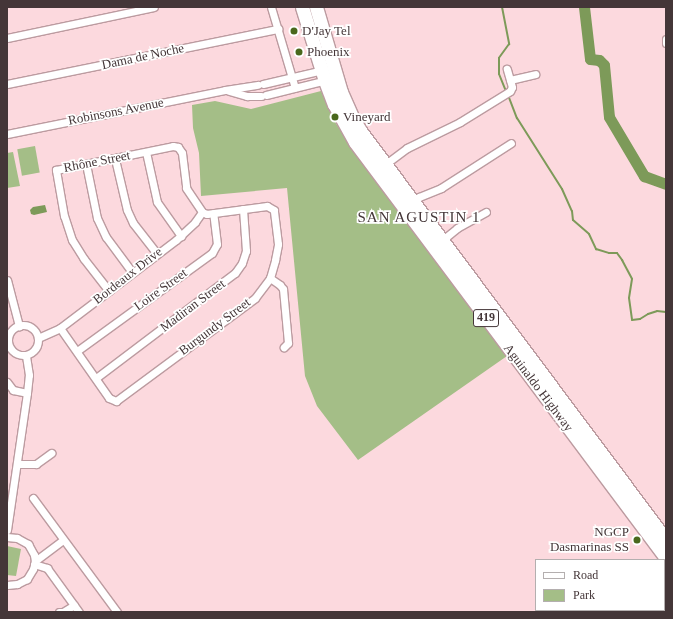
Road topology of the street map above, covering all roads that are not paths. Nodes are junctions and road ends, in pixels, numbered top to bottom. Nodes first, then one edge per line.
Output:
1 (154, 7) edge
2 (271, 7) edge
3 (302, 7) edge
4 (316, 7) edge
5 (278, 29) junction
6 (7, 38) edge
7 (666, 39) edge
8 (666, 43) edge
9 (507, 69) dead end
10 (329, 74) junction
11 (535, 74) dead end
12 (292, 78) junction
13 (510, 80) junction
14 (7, 84) edge
15 (295, 88) junction
16 (225, 90) junction
17 (7, 134) edge
18 (511, 143) dead end
19 (146, 152) junction
20 (116, 159) junction
21 (86, 164) junction
22 (381, 168) junction
23 (409, 205) junction
24 (243, 210) junction
25 (202, 212) junction
26 (486, 212) dead end
27 (213, 213) junction
28 (181, 236) junction
29 (438, 244) junction
30 (157, 254) junction
31 (132, 272) junction
32 (270, 278) junction
33 (7, 280) edge
34 (109, 291) junction
35 (487, 310) junction
36 (19, 326) junction
37 (60, 328) junction
38 (38, 336) junction
39 (284, 347) dead end
40 (77, 351) junction
41 (26, 355) junction
42 (96, 378) junction
43 (7, 382) edge
44 (27, 393) junction
45 (51, 453) dead end
46 (17, 464) junction
47 (33, 498) dead end
48 (7, 530) edge
49 (7, 537) edge
50 (63, 540) junction
51 (666, 540) edge
52 (666, 558) edge
53 (35, 562) junction
54 (7, 585) edge
55 (74, 605) junction
56 (59, 612) edge
57 (79, 612) edge
58 (117, 612) edge

1 - 6 street
2 - 5 street
3 - 10 highway, Aguinaldo Highway / 419
4 - 10 highway, Aguinaldo Highway / 419
5 - 12 street
5 - 14 street, Dama de Noche
7 - 8 street
9 - 13 street
10 - 12 street, Robinsons Avenue
10 - 15 street, Robinsons Avenue
10 - 22 highway, Aguinaldo Highway / 419
11 - 13 street
12 - 15 street
12 - 16 street, Robinsons Avenue
13 - 22 street
15 - 16 street, Robinsons Avenue
16 - 17 street, Robinsons Avenue
18 - 23 street
19 - 20 street, Rhône Street
19 - 25 street, Rhône Street
19 - 28 street
20 - 21 street, Rhône Street
20 - 30 street
21 - 31 street
21 - 34 street, Rhône Street
22 - 23 highway, Aguinaldo Highway / 419
23 - 29 highway, Aguinaldo Highway / 419
24 - 27 street, Burgundy Street
24 - 32 street, Burgundy Street
24 - 42 street, Madiran Street
25 - 27 street, Burgundy Street
25 - 28 street, Bordeaux Drive
26 - 29 street
27 - 40 street, Loire Street
28 - 30 street, Bordeaux Drive
29 - 35 highway, Aguinaldo Highway / 419
30 - 31 street, Bordeaux Drive
31 - 34 street, Bordeaux Drive
32 - 39 street
32 - 42 street, Burgundy Street
33 - 36 street
34 - 37 street, Bordeaux Drive
35 - 51 highway, Aguinaldo Highway / 419
35 - 52 highway, Aguinaldo Highway / 419
36 - 38 street
36 - 41 street
37 - 38 street, Bordeaux Drive
37 - 40 street, Burgundy Street
38 - 41 street
40 - 42 street, Burgundy Street
41 - 44 street
43 - 44 street
44 - 46 street
45 - 46 street
46 - 48 street
47 - 50 street
49 - 53 street
50 - 53 street
50 - 58 street
53 - 54 street
53 - 55 street
55 - 56 street
55 - 57 street

